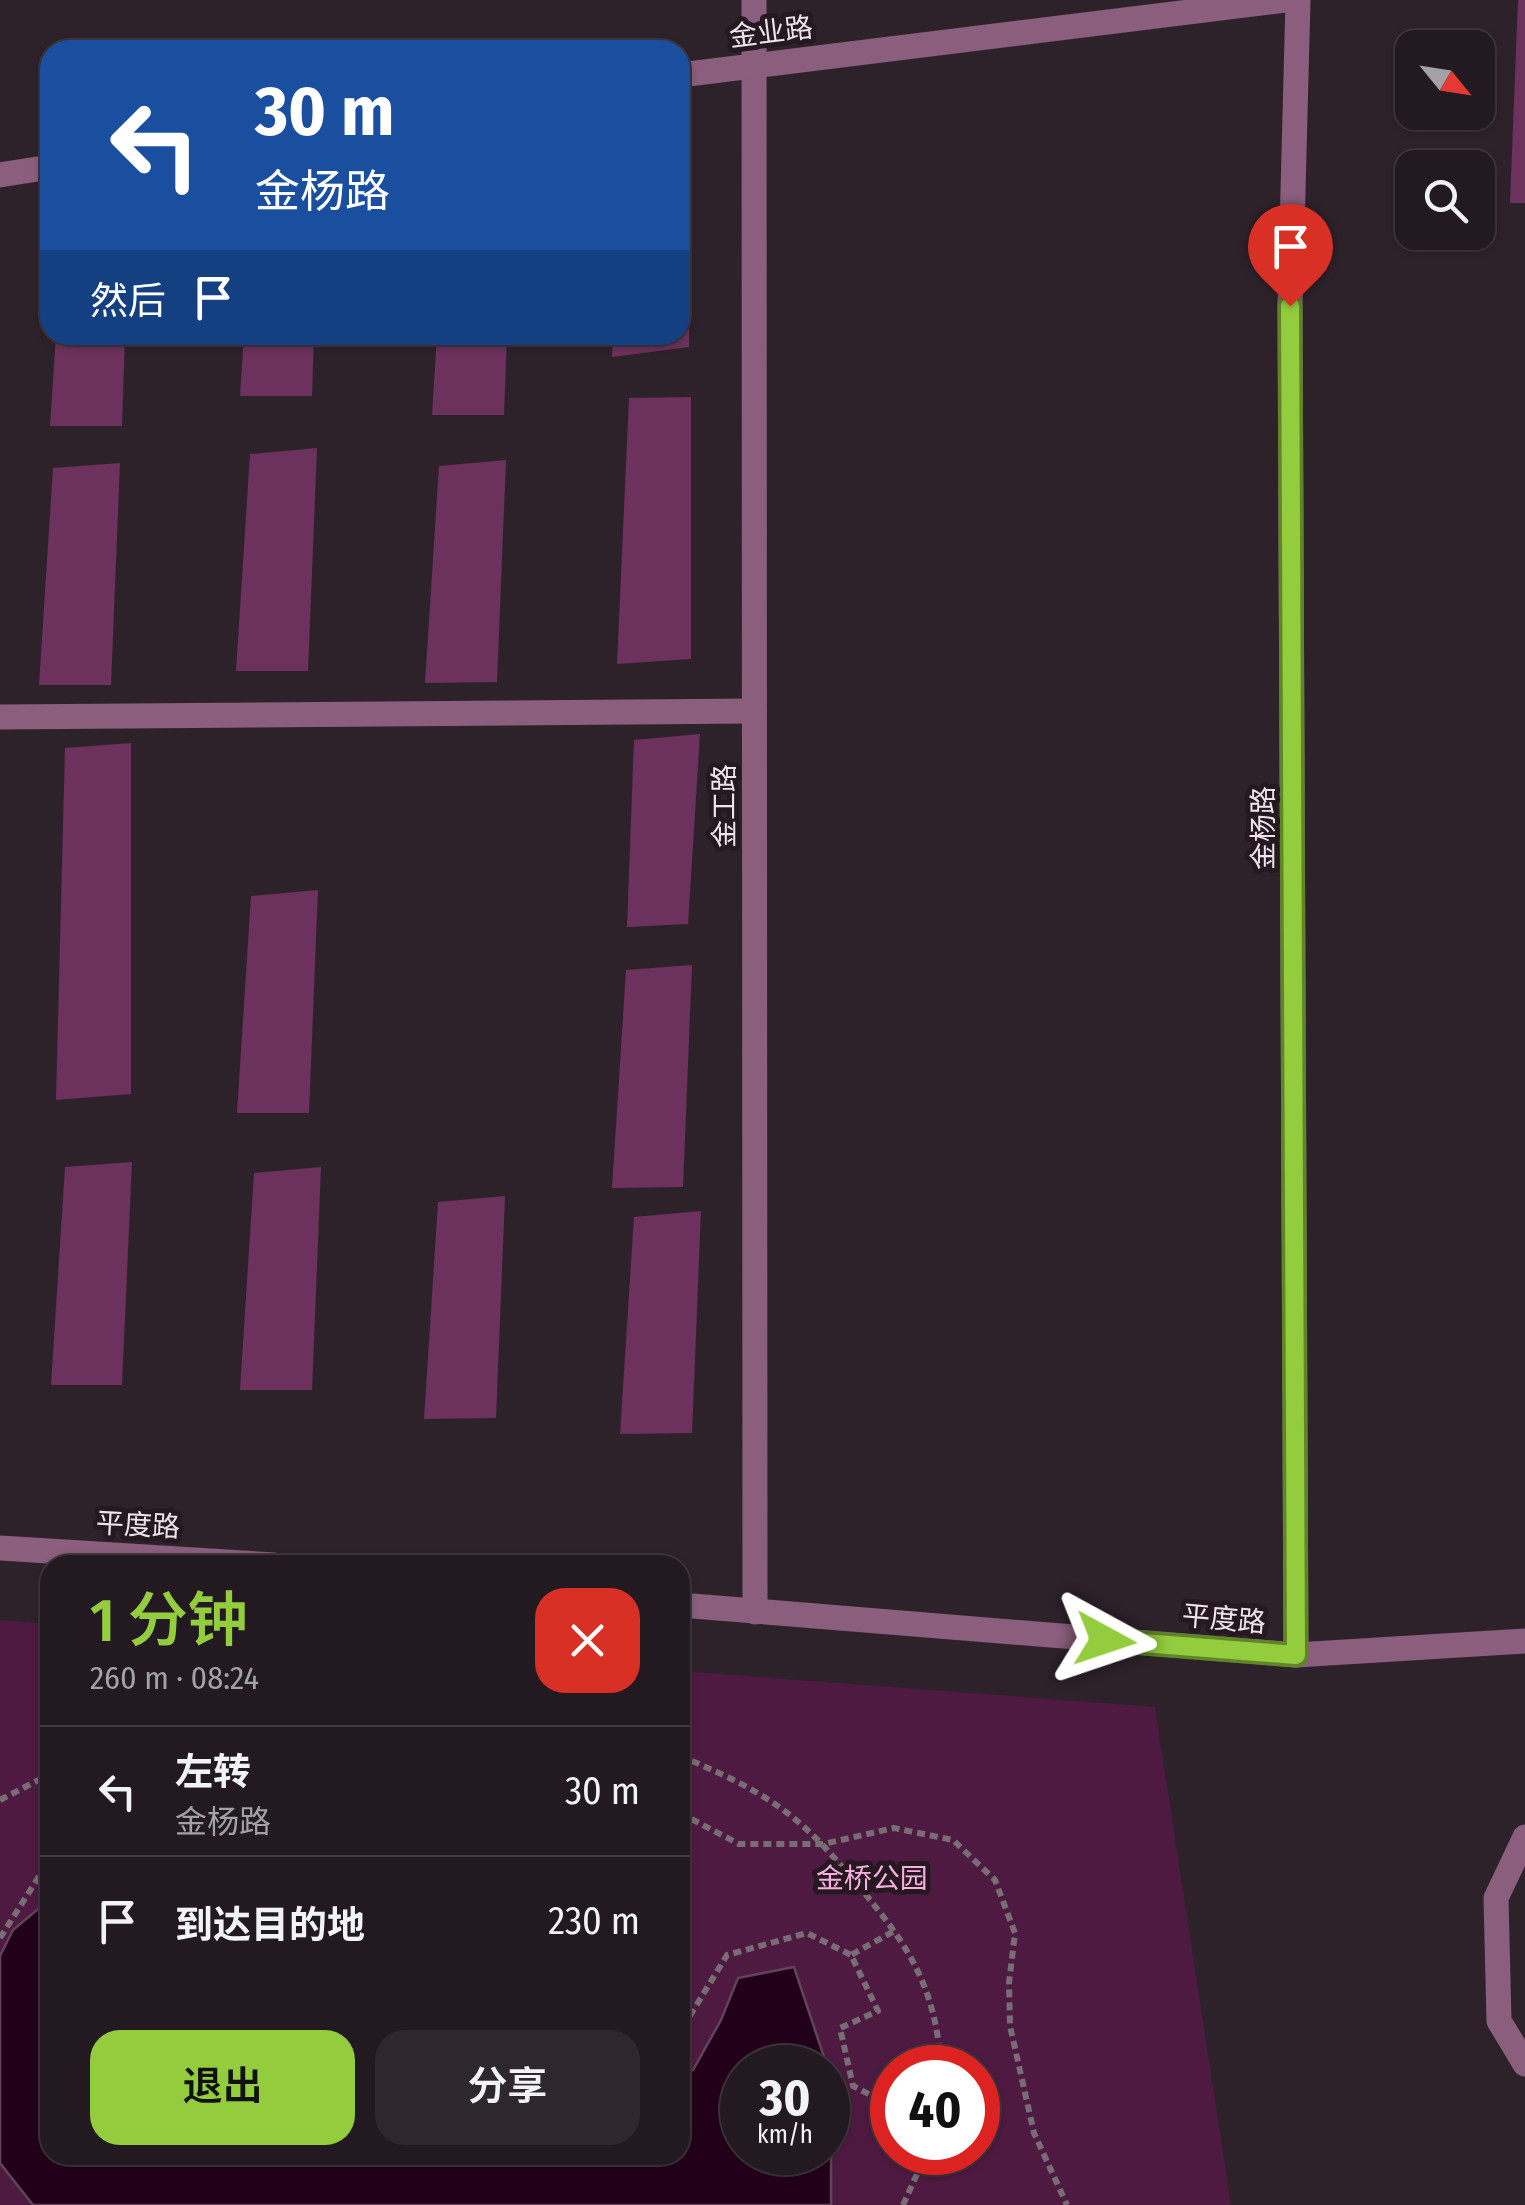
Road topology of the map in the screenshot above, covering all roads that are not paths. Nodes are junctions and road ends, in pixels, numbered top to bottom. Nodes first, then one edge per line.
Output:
1 (754, 0) edge
2 (1286, 0) edge
3 (1298, 0) edge
4 (753, 64) junction
5 (690, 73) edge
6 (40, 168) edge
7 (0, 174) edge
8 (754, 711) junction
9 (0, 718) edge
10 (0, 1548) edge
11 (113, 1555) edge
12 (690, 1606) edge
13 (755, 1612) junction
14 (1525, 1642) edge
15 (1296, 1655) junction
16 (1525, 1837) edge
17 (1525, 2064) edge

1 - 4 street, 金工路
2 - 4 street, 金业路
3 - 15 street, 金杨路
4 - 5 street, 金业路
4 - 8 street, 金工路
6 - 7 street
8 - 9 street
8 - 13 street, 金工路
10 - 11 street, 平度路
12 - 13 street, 平度路
13 - 15 street, 平度路
14 - 15 street, 平度路
16 - 17 street

